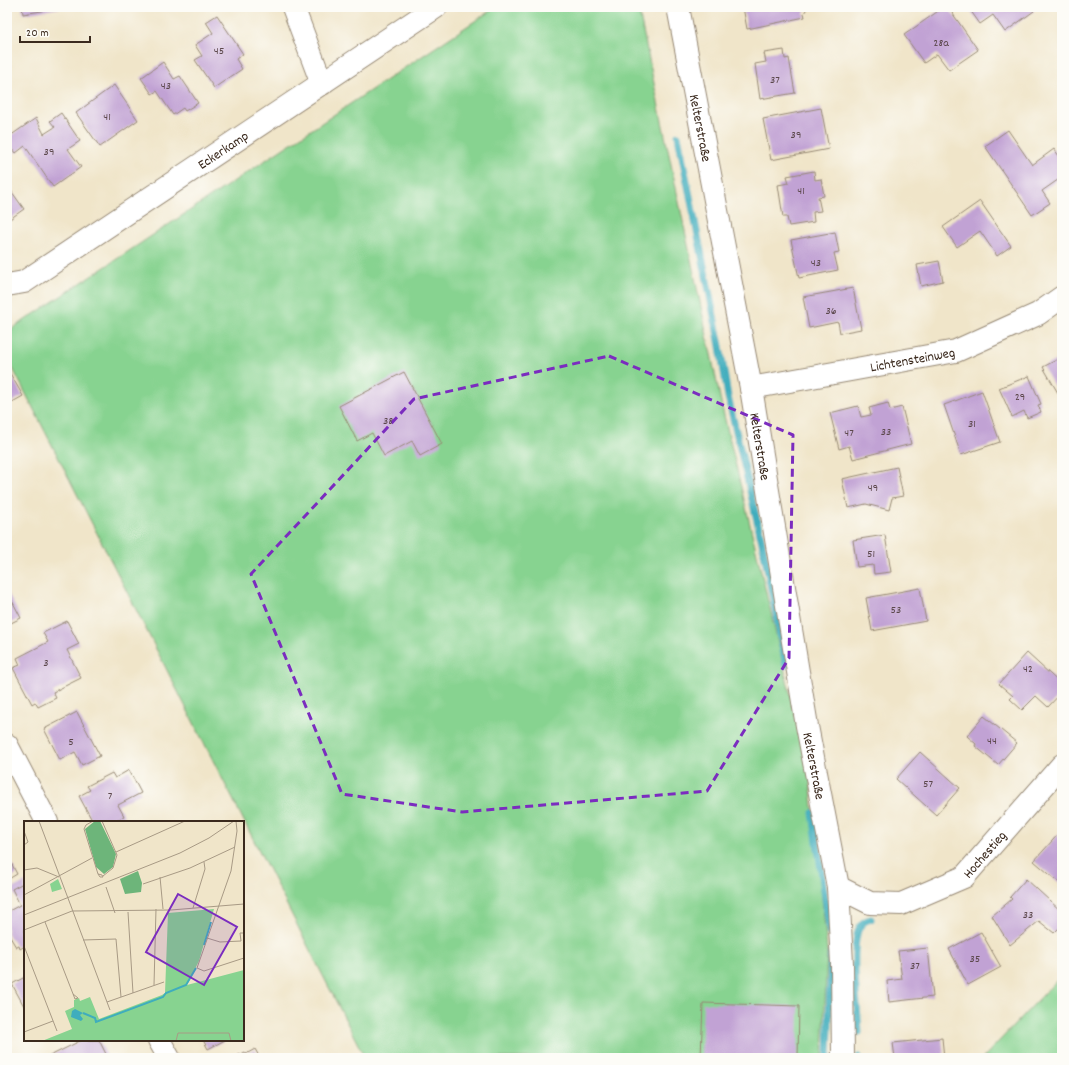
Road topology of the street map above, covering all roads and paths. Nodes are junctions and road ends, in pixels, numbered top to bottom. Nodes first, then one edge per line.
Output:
1 (293, 7) edge
2 (436, 7) edge
3 (678, 7) edge
4 (322, 84) junction
5 (7, 285) edge
6 (1062, 297) edge
7 (751, 388) junction
8 (7, 745) edge
9 (1062, 765) edge
10 (46, 821) edge
11 (838, 887) junction
12 (160, 1041) edge
13 (169, 1058) edge
14 (843, 1058) edge

1 - 4 street
2 - 4 street, Eckerkamp
3 - 7 street, Kelterstraße
4 - 5 street, Eckerkamp
6 - 7 street, Lichtensteinweg
7 - 11 street, Kelterstraße
8 - 10 street
9 - 11 street, Hochestieg
11 - 14 street, Kelterstraße
12 - 13 street

